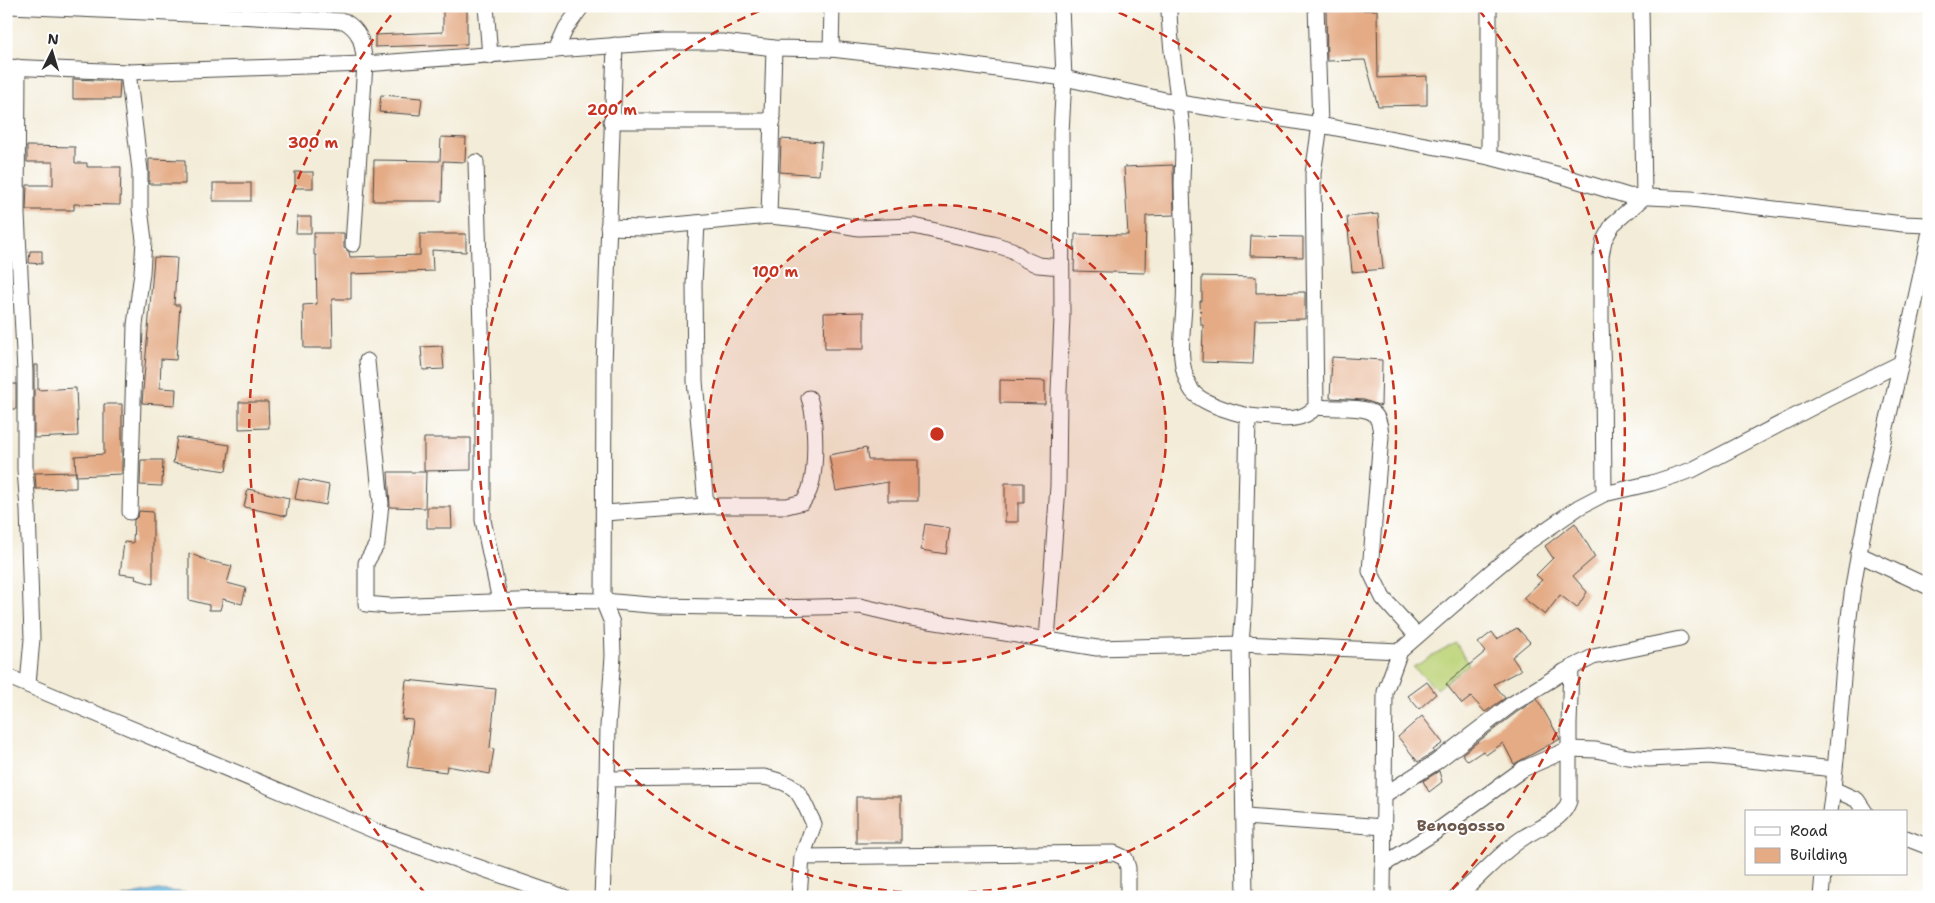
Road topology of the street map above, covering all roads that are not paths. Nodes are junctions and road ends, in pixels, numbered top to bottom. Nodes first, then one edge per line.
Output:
1 (10, 6) edge
2 (486, 6) edge
3 (582, 6) edge
4 (832, 6) edge
5 (1061, 6) edge
6 (1169, 6) edge
7 (1316, 6) edge
8 (1490, 6) edge
9 (1641, 6) edge
10 (615, 45) junction
11 (774, 48) junction
12 (832, 49) junction
13 (556, 50) junction
14 (490, 56) junction
15 (365, 64) junction
16 (12, 67) edge
17 (128, 72) junction
18 (1064, 78) junction
19 (1179, 103) junction
20 (611, 121) junction
21 (773, 121) junction
22 (1320, 125) junction
23 (1489, 157) junction
24 (476, 162) dead end
25 (1644, 197) junction
26 (769, 216) junction
27 (697, 223) junction
28 (1929, 225) edge
29 (608, 227) junction
30 (1929, 236) edge
31 (353, 244) dead end
32 (1062, 267) junction
33 (367, 361) dead end
34 (1901, 363) junction
35 (809, 398) dead end
36 (1316, 407) junction
37 (1248, 417) junction
38 (1604, 494) junction
39 (706, 506) junction
40 (130, 512) dead end
41 (604, 513) junction
42 (1858, 554) junction
43 (1929, 586) edge
44 (500, 601) junction
45 (603, 601) junction
46 (1418, 636) junction
47 (1680, 639) dead end
48 (1047, 640) junction
49 (1241, 644) junction
50 (1400, 651) junction
51 (1571, 668) junction
52 (6, 676) edge
53 (28, 684) junction
54 (1569, 749) junction
55 (1834, 769) junction
56 (607, 779) junction
57 (1833, 789) junction
58 (1384, 795) junction
59 (1830, 810) edge
60 (1864, 810) edge
61 (1244, 817) junction
62 (1384, 827) junction
63 (1908, 839) edge
64 (1929, 847) edge
65 (802, 857) junction
66 (1383, 865) junction
67 (1822, 876) edge
68 (564, 897) edge
69 (602, 897) edge
70 (799, 897) edge
71 (1128, 897) edge
72 (1245, 897) edge
73 (1383, 897) edge
74 (1456, 897) edge
75 (1821, 897) edge

1 - 15 street
2 - 14 street
3 - 13 street
4 - 12 street
5 - 18 street
6 - 19 street
7 - 22 street
8 - 23 street
9 - 25 street
10 - 11 street
10 - 13 street
10 - 20 street
11 - 12 street
11 - 21 street
12 - 18 street
13 - 14 street
14 - 15 street
15 - 17 street
15 - 31 street
16 - 17 street
16 - 53 street
17 - 40 street
18 - 19 street
18 - 32 street
19 - 22 street
19 - 37 street
20 - 21 street
20 - 29 street
21 - 26 street
22 - 23 street
22 - 36 street
23 - 25 street
24 - 44 street
25 - 28 street
25 - 38 street
26 - 27 street
26 - 32 street
27 - 29 street
27 - 39 street
29 - 41 street
30 - 34 street
32 - 48 street
33 - 44 street
34 - 38 street
34 - 42 street
35 - 39 street
36 - 37 street
36 - 46 street
37 - 49 street
38 - 46 street
39 - 41 street
41 - 45 street
42 - 43 street
42 - 55 street
44 - 45 street
45 - 48 street
45 - 56 street
46 - 50 street
47 - 51 street
48 - 49 street
49 - 50 street
49 - 61 street
50 - 58 street
51 - 54 street
51 - 58 street
52 - 53 street
53 - 68 street
54 - 55 street
54 - 66 street
54 - 74 street
55 - 57 street
56 - 65 street
56 - 69 street
57 - 59 street
57 - 60 street
58 - 62 street
61 - 62 street
61 - 72 street
62 - 66 street
63 - 64 street
65 - 70 street
65 - 71 street
66 - 73 street
67 - 75 street

